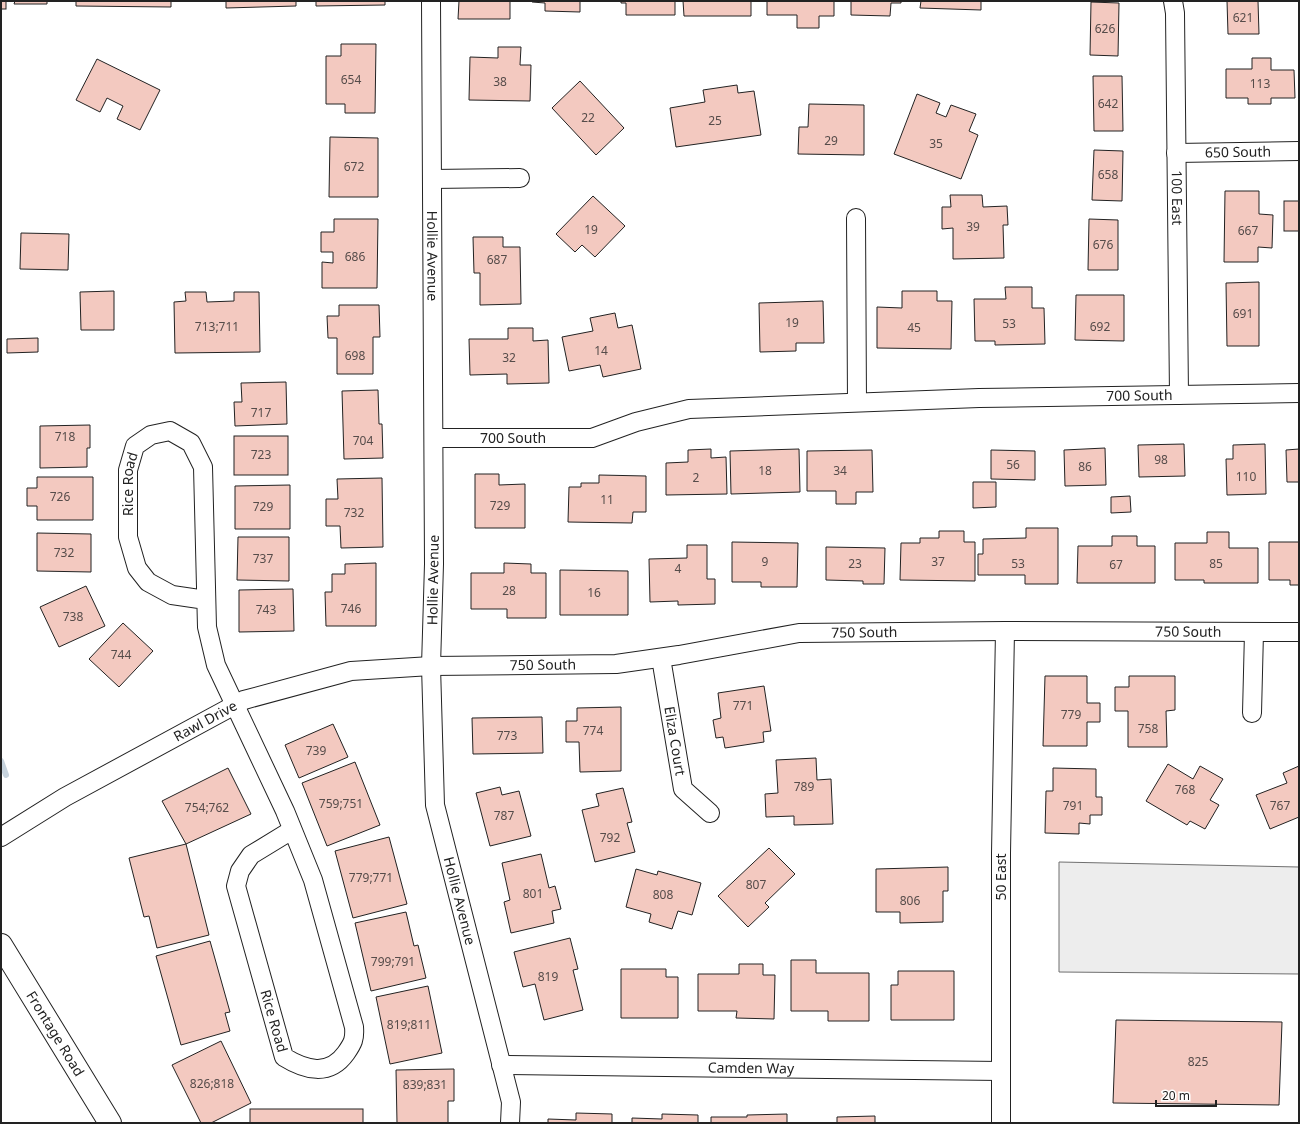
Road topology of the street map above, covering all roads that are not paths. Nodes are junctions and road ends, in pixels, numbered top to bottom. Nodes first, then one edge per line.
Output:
1 (431, 1) edge
2 (1173, 1) edge
3 (1299, 151) edge
4 (1176, 153) junction
5 (520, 178) dead end
6 (432, 179) junction
7 (856, 218) dead end
8 (1299, 393) edge
9 (1179, 395) junction
10 (857, 402) junction
11 (434, 438) junction
12 (206, 600) junction
13 (1005, 631) junction
14 (1254, 632) junction
15 (1299, 632) edge
16 (661, 658) junction
17 (431, 666) junction
18 (234, 706) junction
19 (1252, 713) dead end
20 (710, 813) dead end
21 (292, 830) junction
22 (1, 837) edge
23 (1, 945) edge
24 (501, 1065) junction
25 (1001, 1071) junction
26 (110, 1123) edge
27 (510, 1123) edge
28 (1001, 1123) edge

1 - 6 street, Hollie Avenue
2 - 4 street, 100 East
3 - 4 street, 650 South
4 - 9 street, 100 East
5 - 6 street
6 - 11 street, Hollie Avenue
7 - 10 street
8 - 9 street, 700 South
9 - 10 street, 700 South
10 - 11 street, 700 South
11 - 17 street, Hollie Avenue
12 - 12 street, Rice Road
12 - 18 street, Rice Road
13 - 14 street, 750 South
13 - 16 street, 750 South
13 - 25 street, 50 East
14 - 15 street, 750 South
14 - 19 street
16 - 17 street, 750 South
16 - 20 street, Eliza Court
17 - 18 street, Rawl Drive
17 - 24 street, Hollie Avenue
18 - 21 street, Rice Road
18 - 22 street, Rawl Drive
21 - 21 street, Rice Road
23 - 26 street, Frontage Road
24 - 25 street, Camden Way
24 - 27 street, Hollie Avenue
25 - 28 street, 50 East

